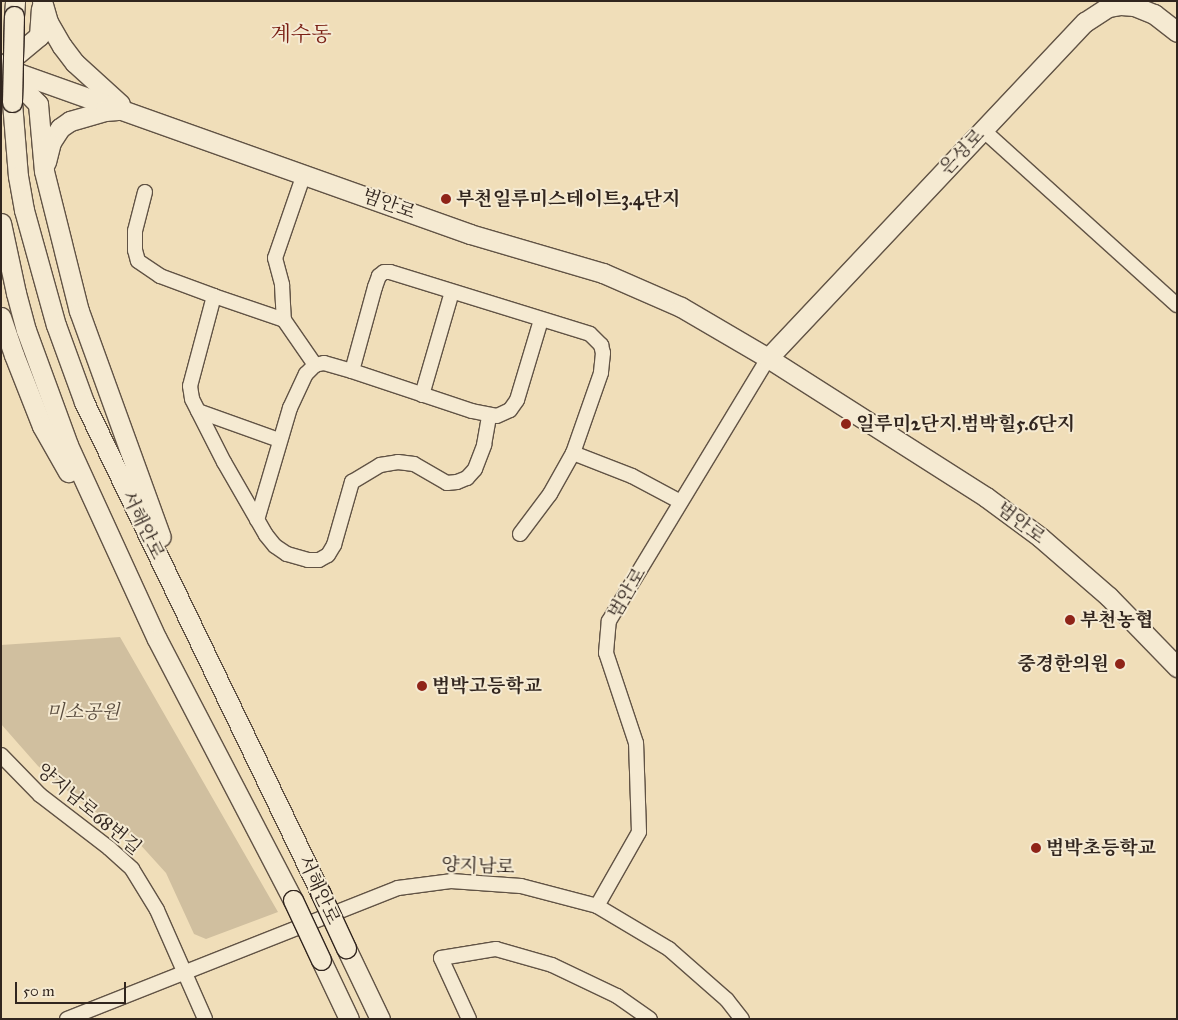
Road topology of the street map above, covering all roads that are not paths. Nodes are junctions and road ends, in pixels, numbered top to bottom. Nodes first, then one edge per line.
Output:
1 (42, 1) edge
2 (15, 9) edge
3 (1177, 32) edge
4 (1, 67) edge
5 (126, 110) junction
6 (983, 130) junction
7 (44, 171) junction
8 (304, 174) junction
9 (144, 192) dead end
10 (1, 223) edge
11 (452, 292) junction
12 (214, 296) junction
13 (1177, 304) edge
14 (1, 317) edge
15 (284, 320) junction
16 (541, 320) junction
17 (768, 358) junction
18 (315, 364) junction
19 (352, 371) junction
20 (422, 395) junction
21 (198, 411) junction
22 (489, 416) junction
23 (280, 440) junction
24 (573, 453) junction
25 (681, 502) junction
26 (257, 520) junction
27 (520, 534) dead end
28 (192, 622) junction
29 (157, 639) junction
30 (1177, 667) edge
31 (2, 759) edge
32 (597, 906) junction
33 (186, 971) junction
34 (67, 1019) edge
35 (205, 1019) edge
36 (349, 1019) edge
37 (380, 1019) edge
38 (469, 1019) edge
39 (650, 1019) edge
40 (742, 1019) edge

1 - 4 main road
1 - 5 main road
2 - 28 main road, 서해안로, bridge
3 - 6 main road, 은성로
4 - 5 main road, 범안로
4 - 7 main road
5 - 7 main road
5 - 8 main road, 범안로
6 - 13 street
6 - 17 main road, 은성로
7 - 28 main road
8 - 15 street
8 - 17 main road, 범안로
9 - 12 street
10 - 29 main road, 서해안로
11 - 16 street
11 - 19 street
11 - 20 street
12 - 15 street
12 - 21 street
14 - 29 main road
15 - 18 street
16 - 22 street
16 - 24 street
17 - 25 street, 범안로
17 - 30 main road, 범안로
18 - 19 street
18 - 23 street
19 - 20 street
20 - 22 street
21 - 23 street
21 - 26 street
22 - 26 street
23 - 26 street
24 - 25 street
24 - 27 street
25 - 32 street, 범안로
28 - 37 main road, 서해안로, bridge
29 - 36 main road, 서해안로, bridge
31 - 33 street, 양지남로68번길
32 - 33 street, 양지남로
32 - 40 street, 양지남로
33 - 34 street, 양지남로
33 - 35 street, 양지남로68번길
38 - 39 street

